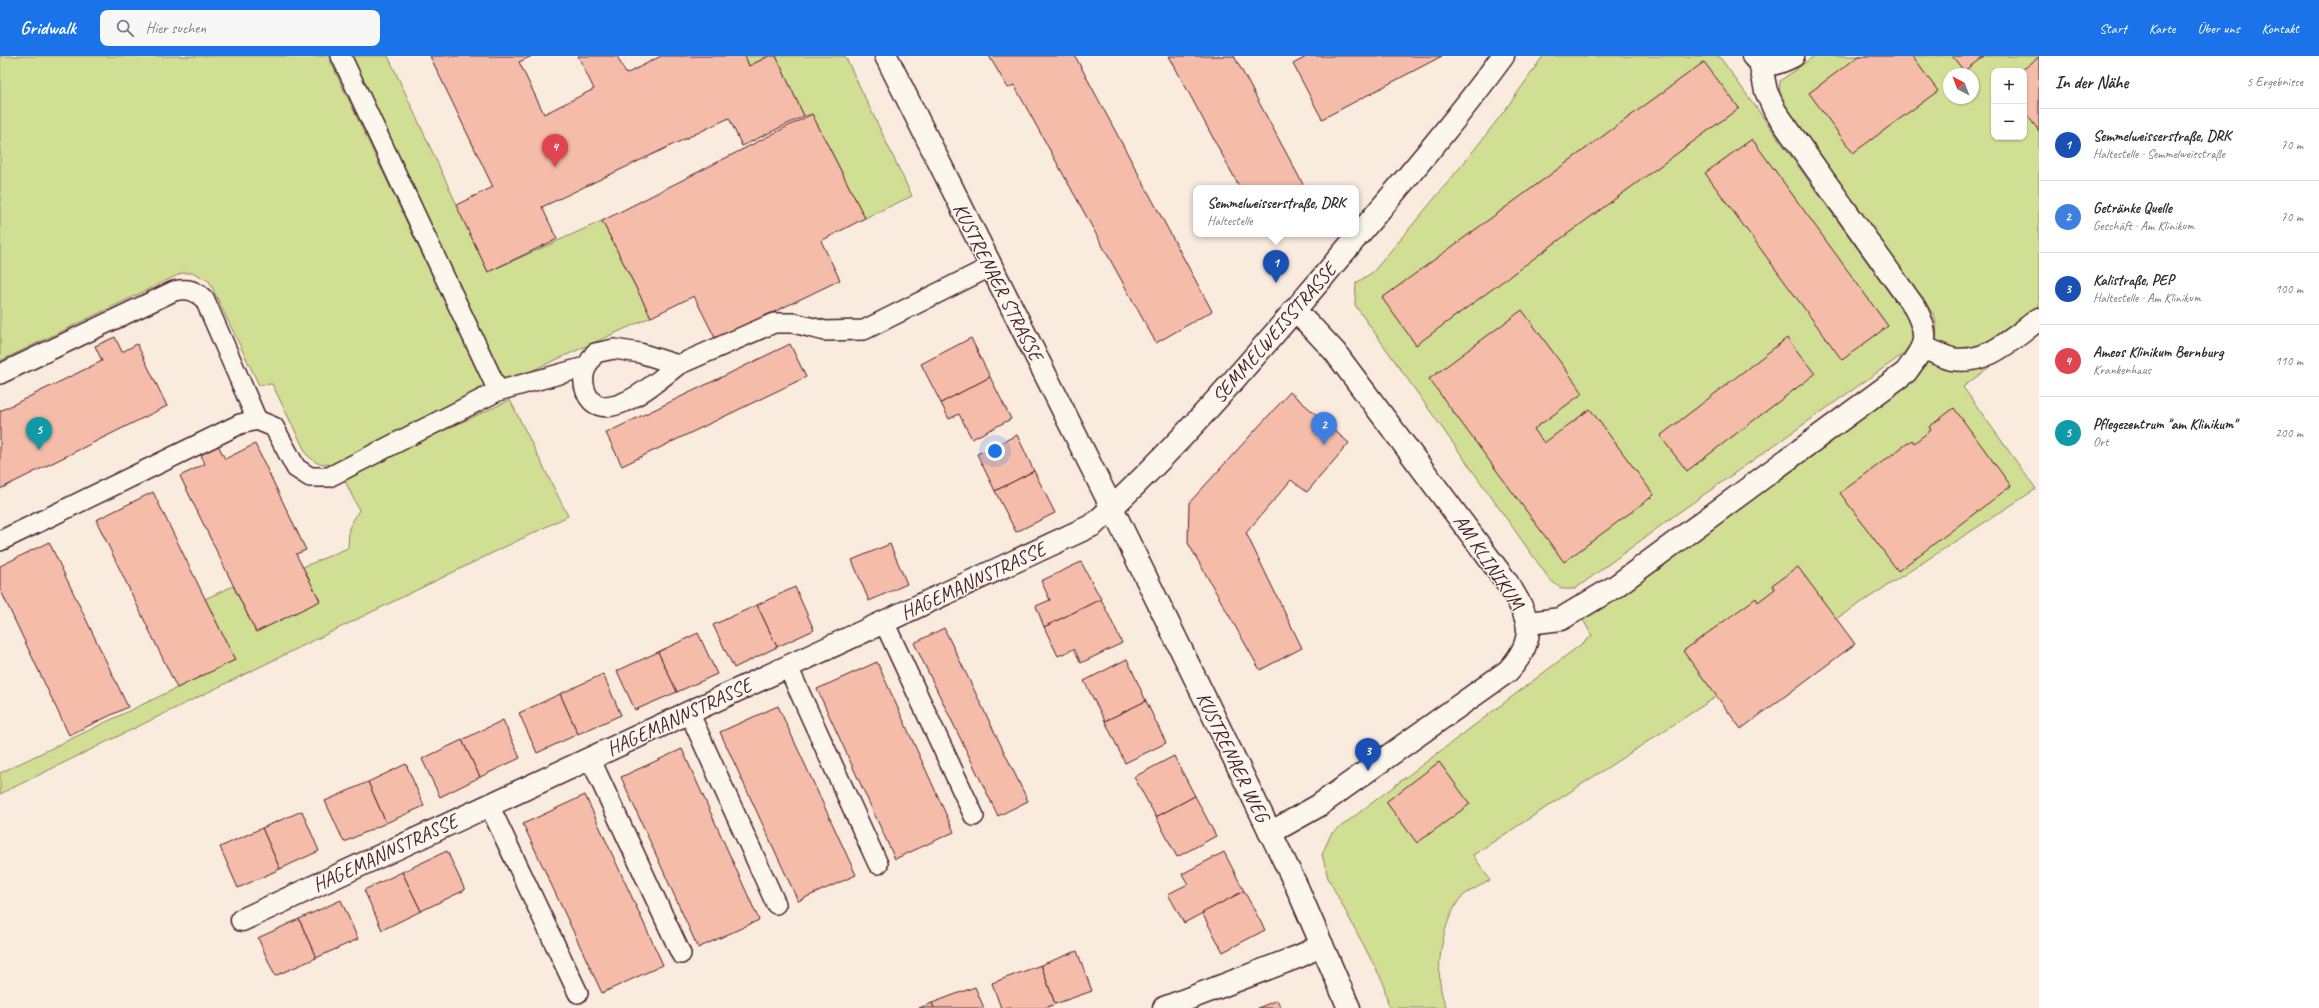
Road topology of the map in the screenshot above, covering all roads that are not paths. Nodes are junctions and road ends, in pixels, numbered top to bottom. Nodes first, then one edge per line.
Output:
1 (341, 56) edge
2 (886, 56) edge
3 (1503, 56) edge
4 (1793, 56) edge
5 (1756, 59) edge
6 (1359, 232) edge
7 (1355, 237) edge
8 (990, 267) junction
9 (1293, 311) junction
10 (2039, 320) edge
11 (1924, 348) junction
12 (678, 365) junction
13 (585, 367) junction
14 (0, 374) edge
15 (498, 391) junction
16 (257, 420) junction
17 (1112, 508) junction
18 (0, 541) edge
19 (884, 622) junction
20 (1528, 623) junction
21 (788, 667) junction
22 (690, 712) junction
23 (590, 758) junction
24 (489, 805) junction
25 (974, 816) dead end
26 (1270, 833) junction
27 (878, 864) dead end
28 (776, 904) dead end
29 (242, 920) dead end
30 (1322, 945) junction
31 (681, 954) dead end
32 (578, 993) dead end
33 (1171, 1007) edge
34 (1349, 1008) edge

1 - 15 lane
2 - 8 street, KUSTRENAER STRASSE
3 - 6 street, SEMMELWEISSTRASSE
4 - 5 street
5 - 11 street
7 - 9 street, SEMMELWEISSTRASSE
8 - 12 lane
8 - 17 street, KUSTRENAER STRASSE
9 - 17 street, SEMMELWEISSTRASSE
9 - 20 street, AM KLINIKUM
10 - 11 street
11 - 20 street
12 - 13 lane
12 - 13 lane
13 - 15 lane
14 - 16 lane
15 - 16 lane
16 - 18 lane
17 - 19 street, HAGEMANNSTRASSE
17 - 26 street, KUSTRENAER WEG
19 - 21 street, HAGEMANNSTRASSE
19 - 25 lane
20 - 26 street, AM KLINIKUM
21 - 22 street, HAGEMANNSTRASSE
21 - 27 lane
22 - 23 street, HAGEMANNSTRASSE
22 - 28 lane
23 - 24 street, HAGEMANNSTRASSE
23 - 31 lane
24 - 29 street, HAGEMANNSTRASSE
24 - 32 lane
26 - 30 street, KUSTRENAER WEG
30 - 33 street
30 - 34 street, KUSTRENAER WEG

